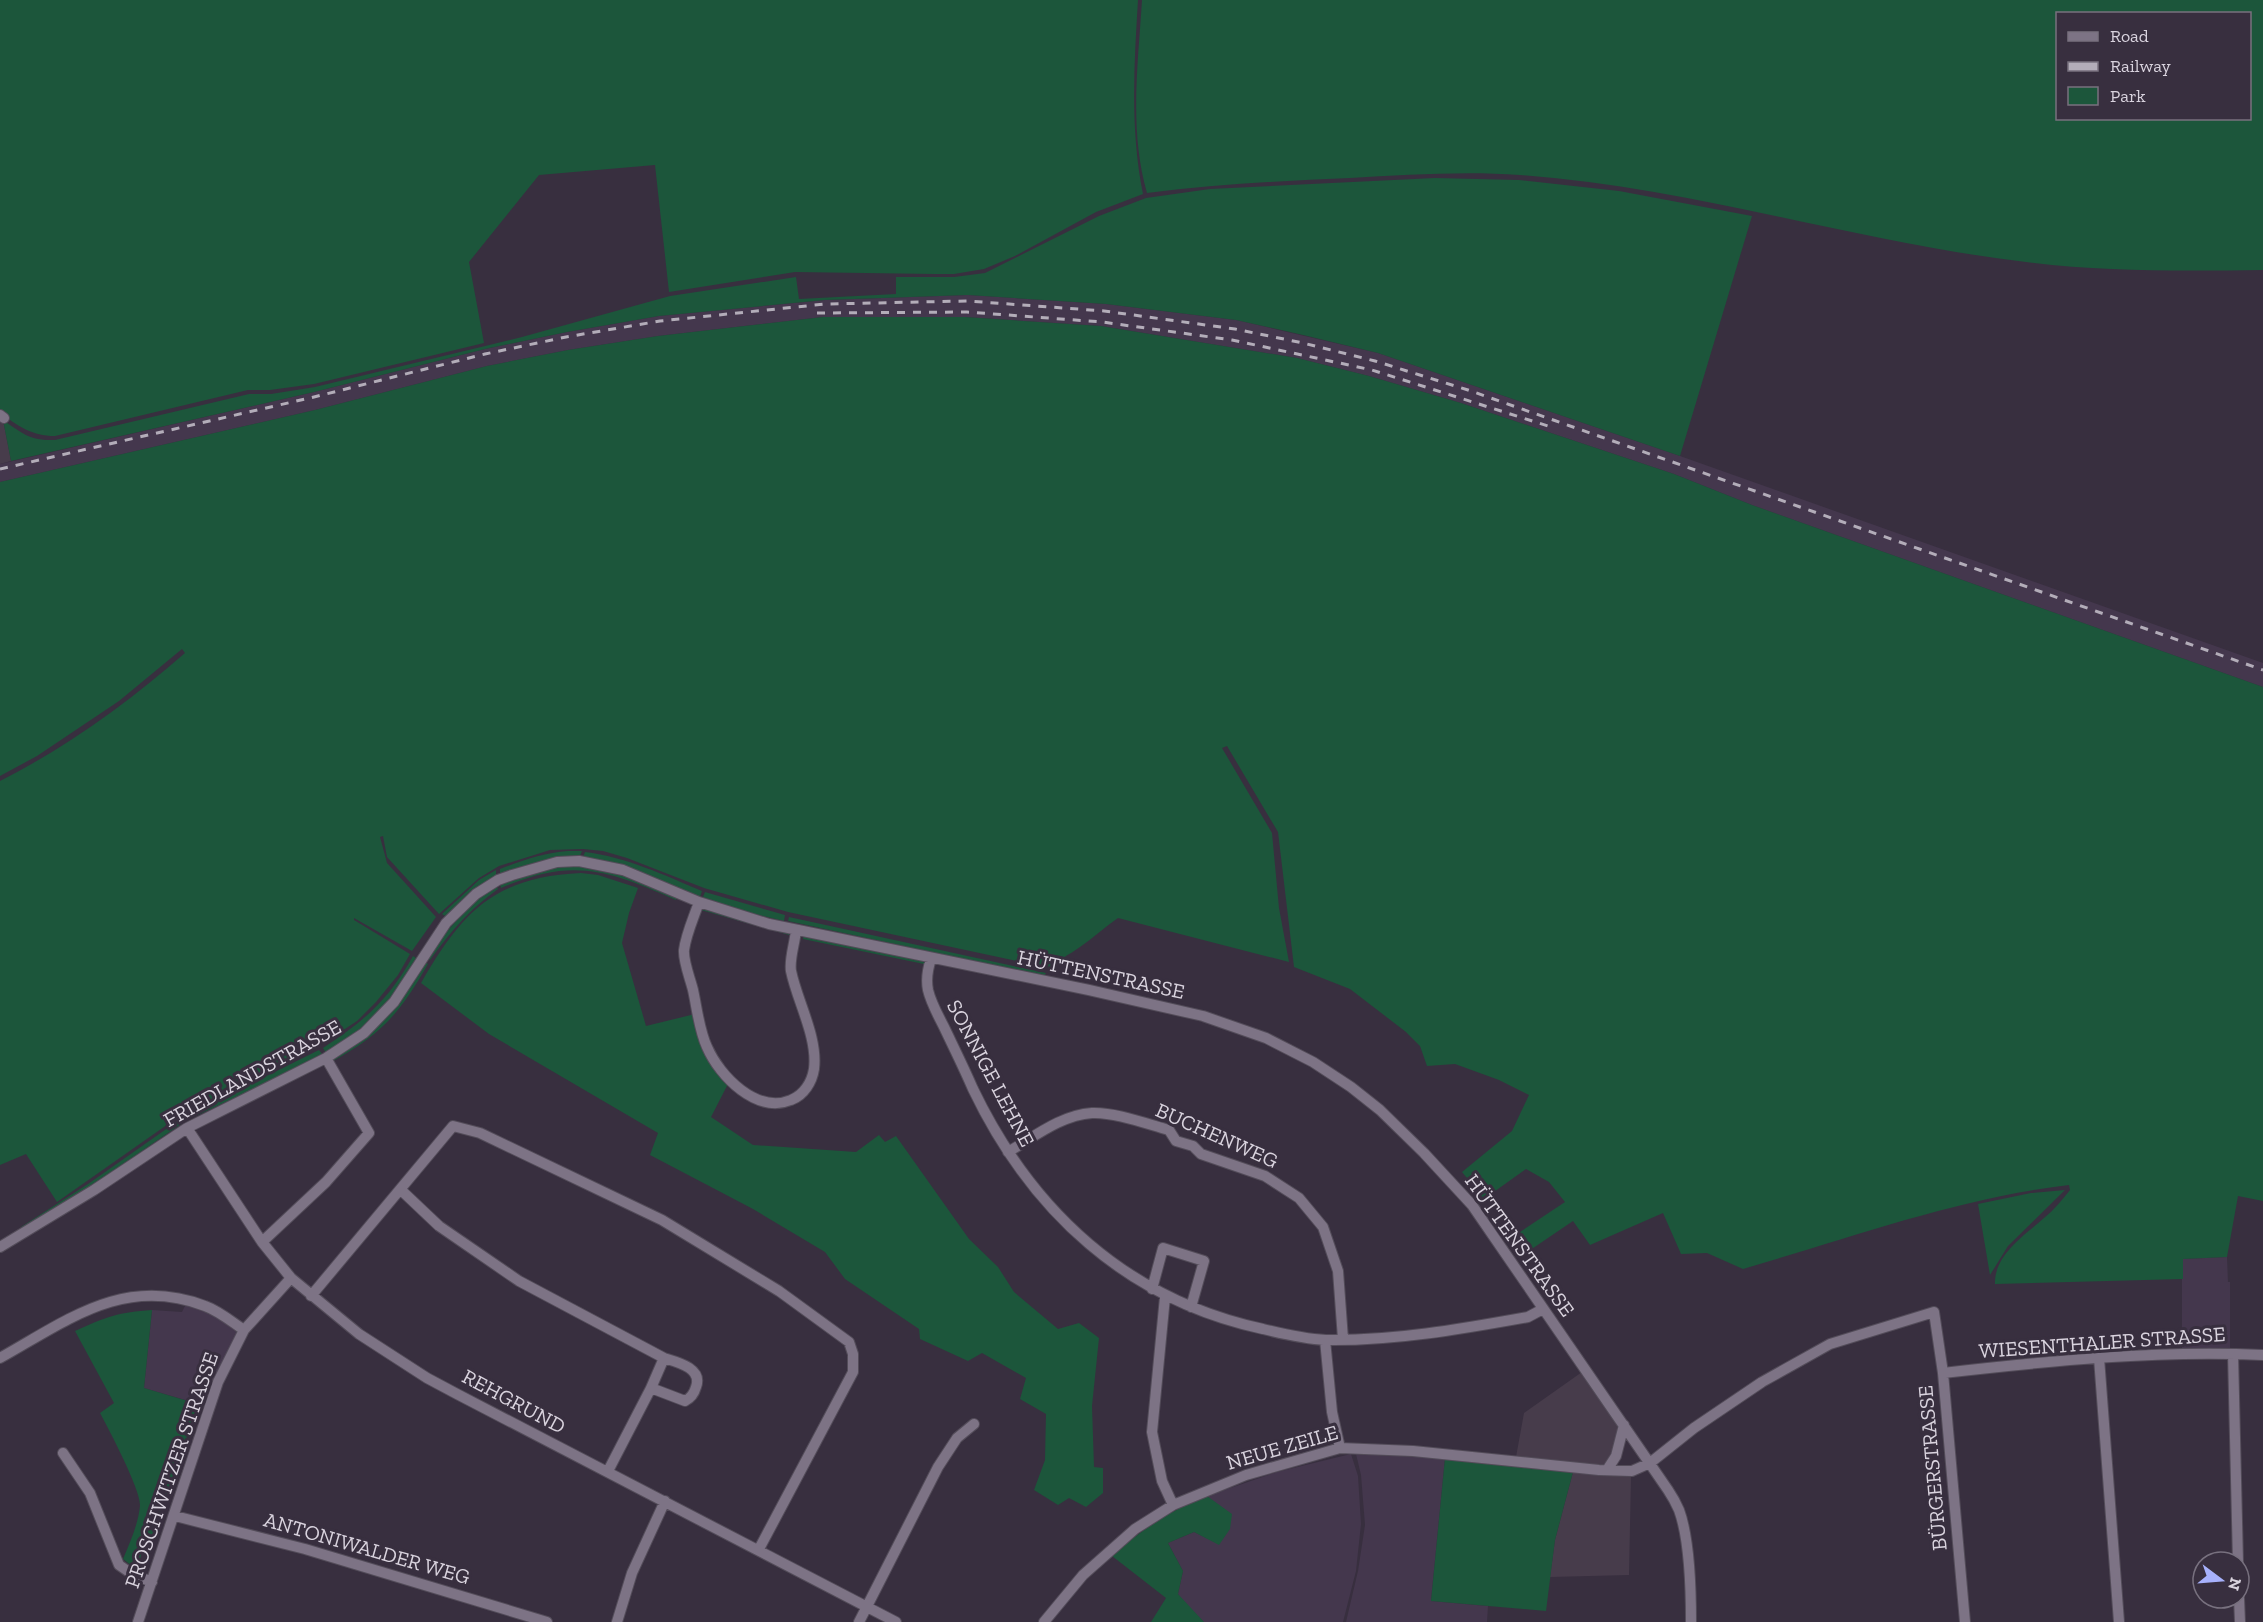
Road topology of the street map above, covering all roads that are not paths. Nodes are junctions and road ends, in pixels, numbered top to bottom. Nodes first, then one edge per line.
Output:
1 (699, 902) junction
2 (796, 930) junction
3 (931, 958) junction
4 (326, 1058) junction
5 (187, 1128) junction
6 (1008, 1152) junction
7 (401, 1190) junction
8 (261, 1242) junction
9 (0, 1247) edge
10 (291, 1278) junction
11 (1152, 1289) junction
12 (311, 1296) junction
13 (1165, 1297) junction
14 (1191, 1307) junction
15 (1543, 1309) junction
16 (244, 1330) junction
17 (1343, 1339) junction
18 (1325, 1340) junction
19 (2233, 1353) junction
20 (2263, 1355) edge
21 (0, 1358) edge
22 (664, 1358) junction
23 (2099, 1358) junction
24 (1942, 1373) junction
25 (651, 1388) junction
26 (974, 1424) dead end
27 (1624, 1425) junction
28 (1340, 1448) junction
29 (63, 1453) dead end
30 (1650, 1462) junction
31 (1607, 1470) junction
32 (608, 1471) junction
33 (665, 1501) junction
34 (1173, 1505) junction
35 (174, 1516) junction
36 (759, 1549) junction
37 (2238, 1550) edge
38 (152, 1582) junction
39 (866, 1606) junction
40 (138, 1622) edge
41 (547, 1622) edge
42 (617, 1622) edge
43 (859, 1622) edge
44 (896, 1622) edge
45 (1044, 1622) edge
46 (1691, 1622) edge
47 (1965, 1622) edge
48 (2120, 1622) edge

1 - 2 street, FRIEDLANDSTRASSE
1 - 2 street
1 - 4 street, FRIEDLANDSTRASSE
2 - 3 street, FRIEDLANDSTRASSE
3 - 6 street, SONNIGE LEHNE
3 - 15 street, HÜTTENSTRASSE
4 - 5 street, FRIEDLANDSTRASSE
4 - 8 street
5 - 8 street, REHGRUND
5 - 9 street, FRIEDLANDSTRASSE
6 - 11 street, SONNIGE LEHNE
6 - 17 street, BUCHENWEG
7 - 12 street
7 - 22 street
7 - 36 street
8 - 10 street, REHGRUND
10 - 12 street, REHGRUND
10 - 16 street, PROSCHWITZER STRASSE
11 - 13 street, SONNIGE LEHNE
11 - 14 street
12 - 32 street, REHGRUND
13 - 14 street, SONNIGE LEHNE
13 - 34 street
14 - 18 street, SONNIGE LEHNE
15 - 17 street, SONNIGE LEHNE
15 - 27 street, HÜTTENSTRASSE
16 - 21 street
16 - 35 street, PROSCHWITZER STRASSE
17 - 18 street, SONNIGE LEHNE
18 - 28 street
19 - 20 street, WIESENTHALER STRASSE
19 - 23 street, WIESENTHALER STRASSE
19 - 37 street
22 - 25 street
22 - 25 street
23 - 24 street, WIESENTHALER STRASSE
23 - 48 street
24 - 30 street, BÜRGERSTRASSE
24 - 47 street, BÜRGERSTRASSE
25 - 32 street
26 - 39 street
27 - 30 street, HÜTTENSTRASSE
27 - 31 street
28 - 31 street, NEUE ZEILE
28 - 34 street, NEUE ZEILE
29 - 38 street
30 - 31 street, NEUE ZEILE
30 - 46 street, HÜTTENSTRASSE
32 - 33 street, REHGRUND
33 - 36 street, REHGRUND
33 - 42 street
34 - 45 street, NEUE ZEILE
35 - 38 street, PROSCHWITZER STRASSE
35 - 41 street, ANTONIWALDER WEG
36 - 39 street, REHGRUND
38 - 40 street, PROSCHWITZER STRASSE
39 - 43 street
39 - 44 street, REHGRUND

